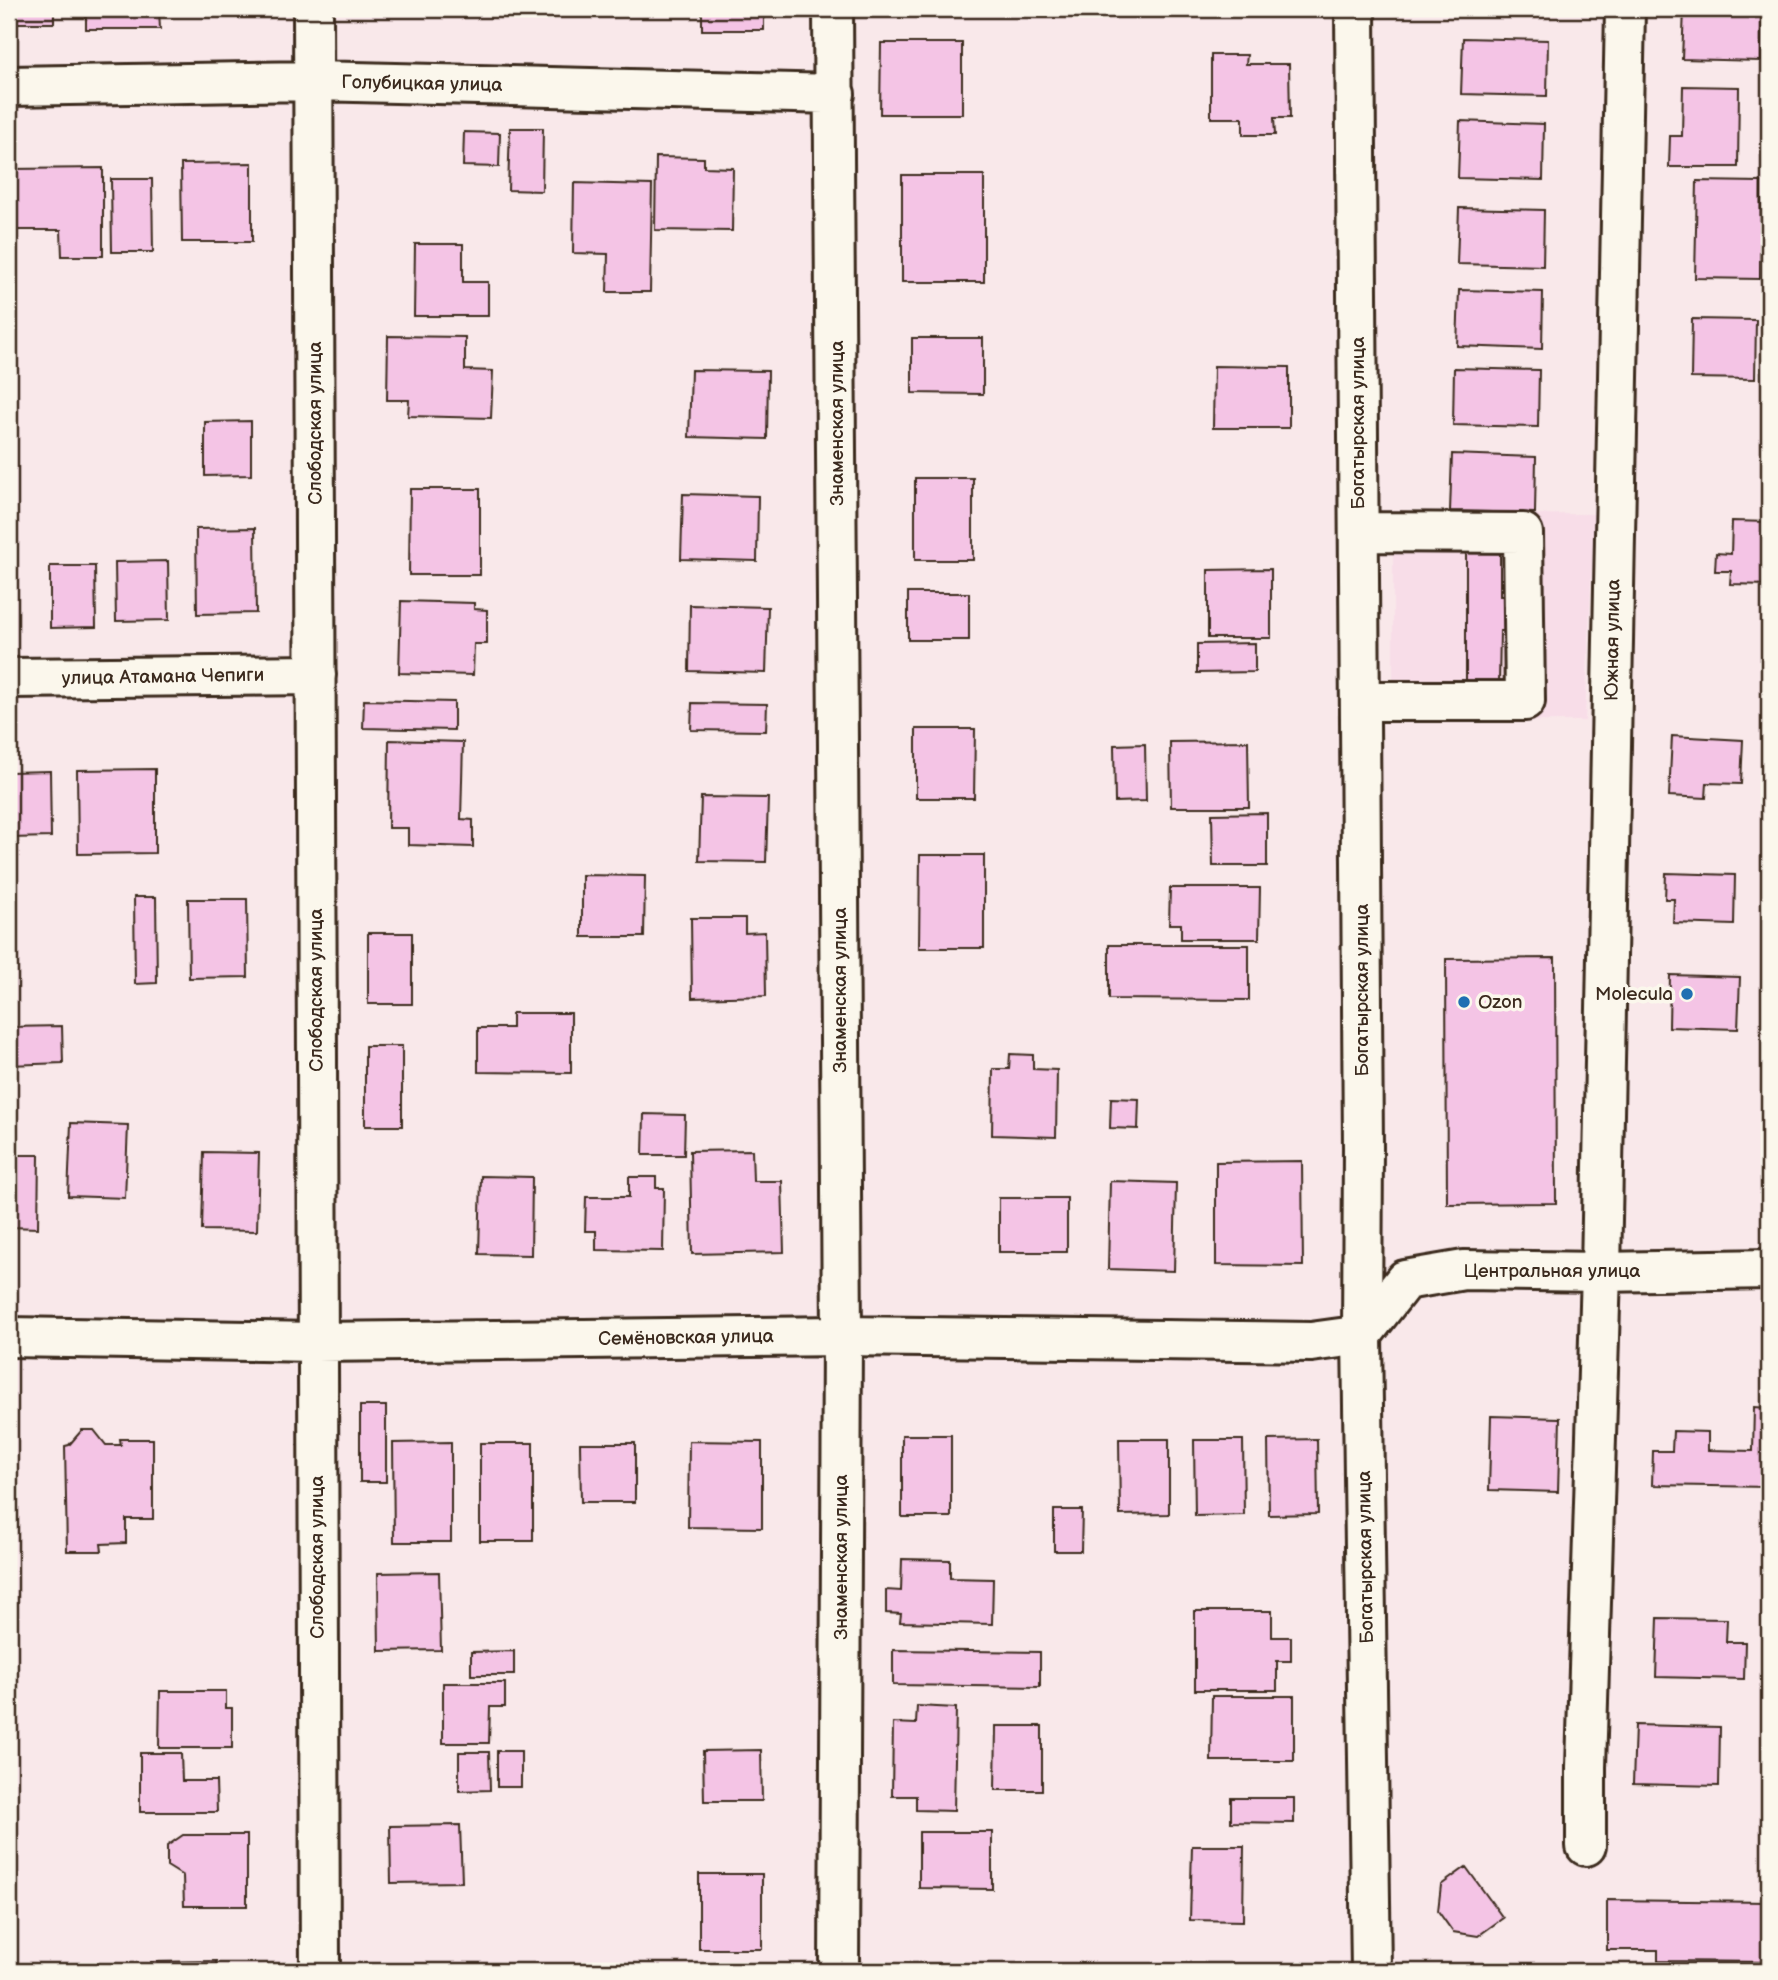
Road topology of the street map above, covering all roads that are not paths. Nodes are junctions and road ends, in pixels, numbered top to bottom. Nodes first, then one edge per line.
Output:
1 (313, 9) edge
2 (833, 9) edge
3 (1355, 9) edge
4 (1626, 9) edge
5 (314, 81) junction
6 (9, 86) edge
7 (835, 94) junction
8 (1359, 532) junction
9 (316, 675) junction
10 (9, 678) edge
11 (1360, 701) junction
12 (1769, 1269) edge
13 (1601, 1272) junction
14 (1362, 1335) junction
15 (9, 1336) edge
16 (842, 1336) junction
17 (316, 1342) junction
18 (1586, 1846) dead end
19 (320, 1971) edge
20 (839, 1971) edge
21 (1371, 1971) edge

1 - 5 street, Слободская улица
2 - 7 street, Знаменская улица
3 - 8 street, Богатырская улица
4 - 13 street, Южная улица
5 - 6 street, Голубицкая улица
5 - 7 street, Голубицкая улица
5 - 9 street, Слободская улица
7 - 16 street, Знаменская улица
8 - 11 street, Богатырская улица
8 - 11 street
9 - 10 street, улица Атамана Чепиги
9 - 17 street, Слободская улица
11 - 14 street, Богатырская улица
12 - 13 street, Центральная улица
13 - 14 street, Центральная улица
13 - 18 street, Южная улица
14 - 16 street, Семёновская улица
14 - 21 street, Богатырская улица
15 - 17 street, Семёновская улица
16 - 17 street, Семёновская улица
16 - 20 street, Знаменская улица
17 - 19 street, Слободская улица

